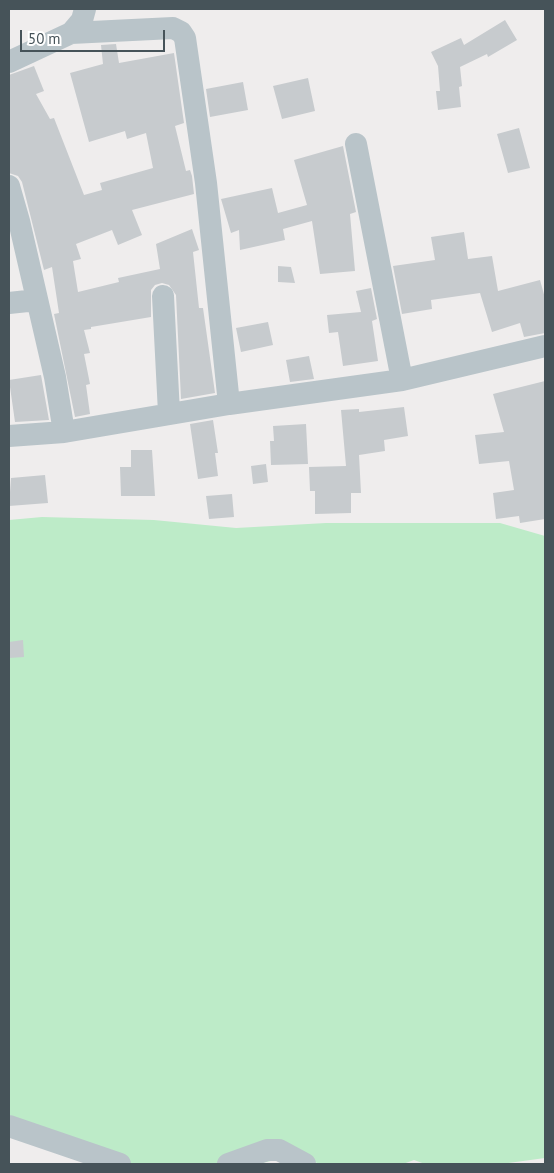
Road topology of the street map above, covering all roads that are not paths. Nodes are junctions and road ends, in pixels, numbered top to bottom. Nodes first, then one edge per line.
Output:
1 (85, 9) edge
2 (71, 33) junction
3 (9, 62) edge
4 (356, 144) dead end
5 (9, 186) edge
6 (163, 296) dead end
7 (37, 300) junction
8 (9, 303) edge
9 (545, 346) edge
10 (402, 380) junction
11 (229, 404) junction
12 (169, 414) junction
13 (64, 432) junction
14 (9, 436) edge
15 (9, 1126) edge
16 (120, 1164) edge
17 (228, 1164) edge
18 (305, 1164) edge

1 - 2 street
2 - 3 street
2 - 11 street
4 - 10 street
5 - 7 street
6 - 12 street
7 - 8 street
7 - 13 street
9 - 10 street
10 - 11 street
11 - 12 street
12 - 13 street
13 - 14 street
15 - 16 street
17 - 18 street

